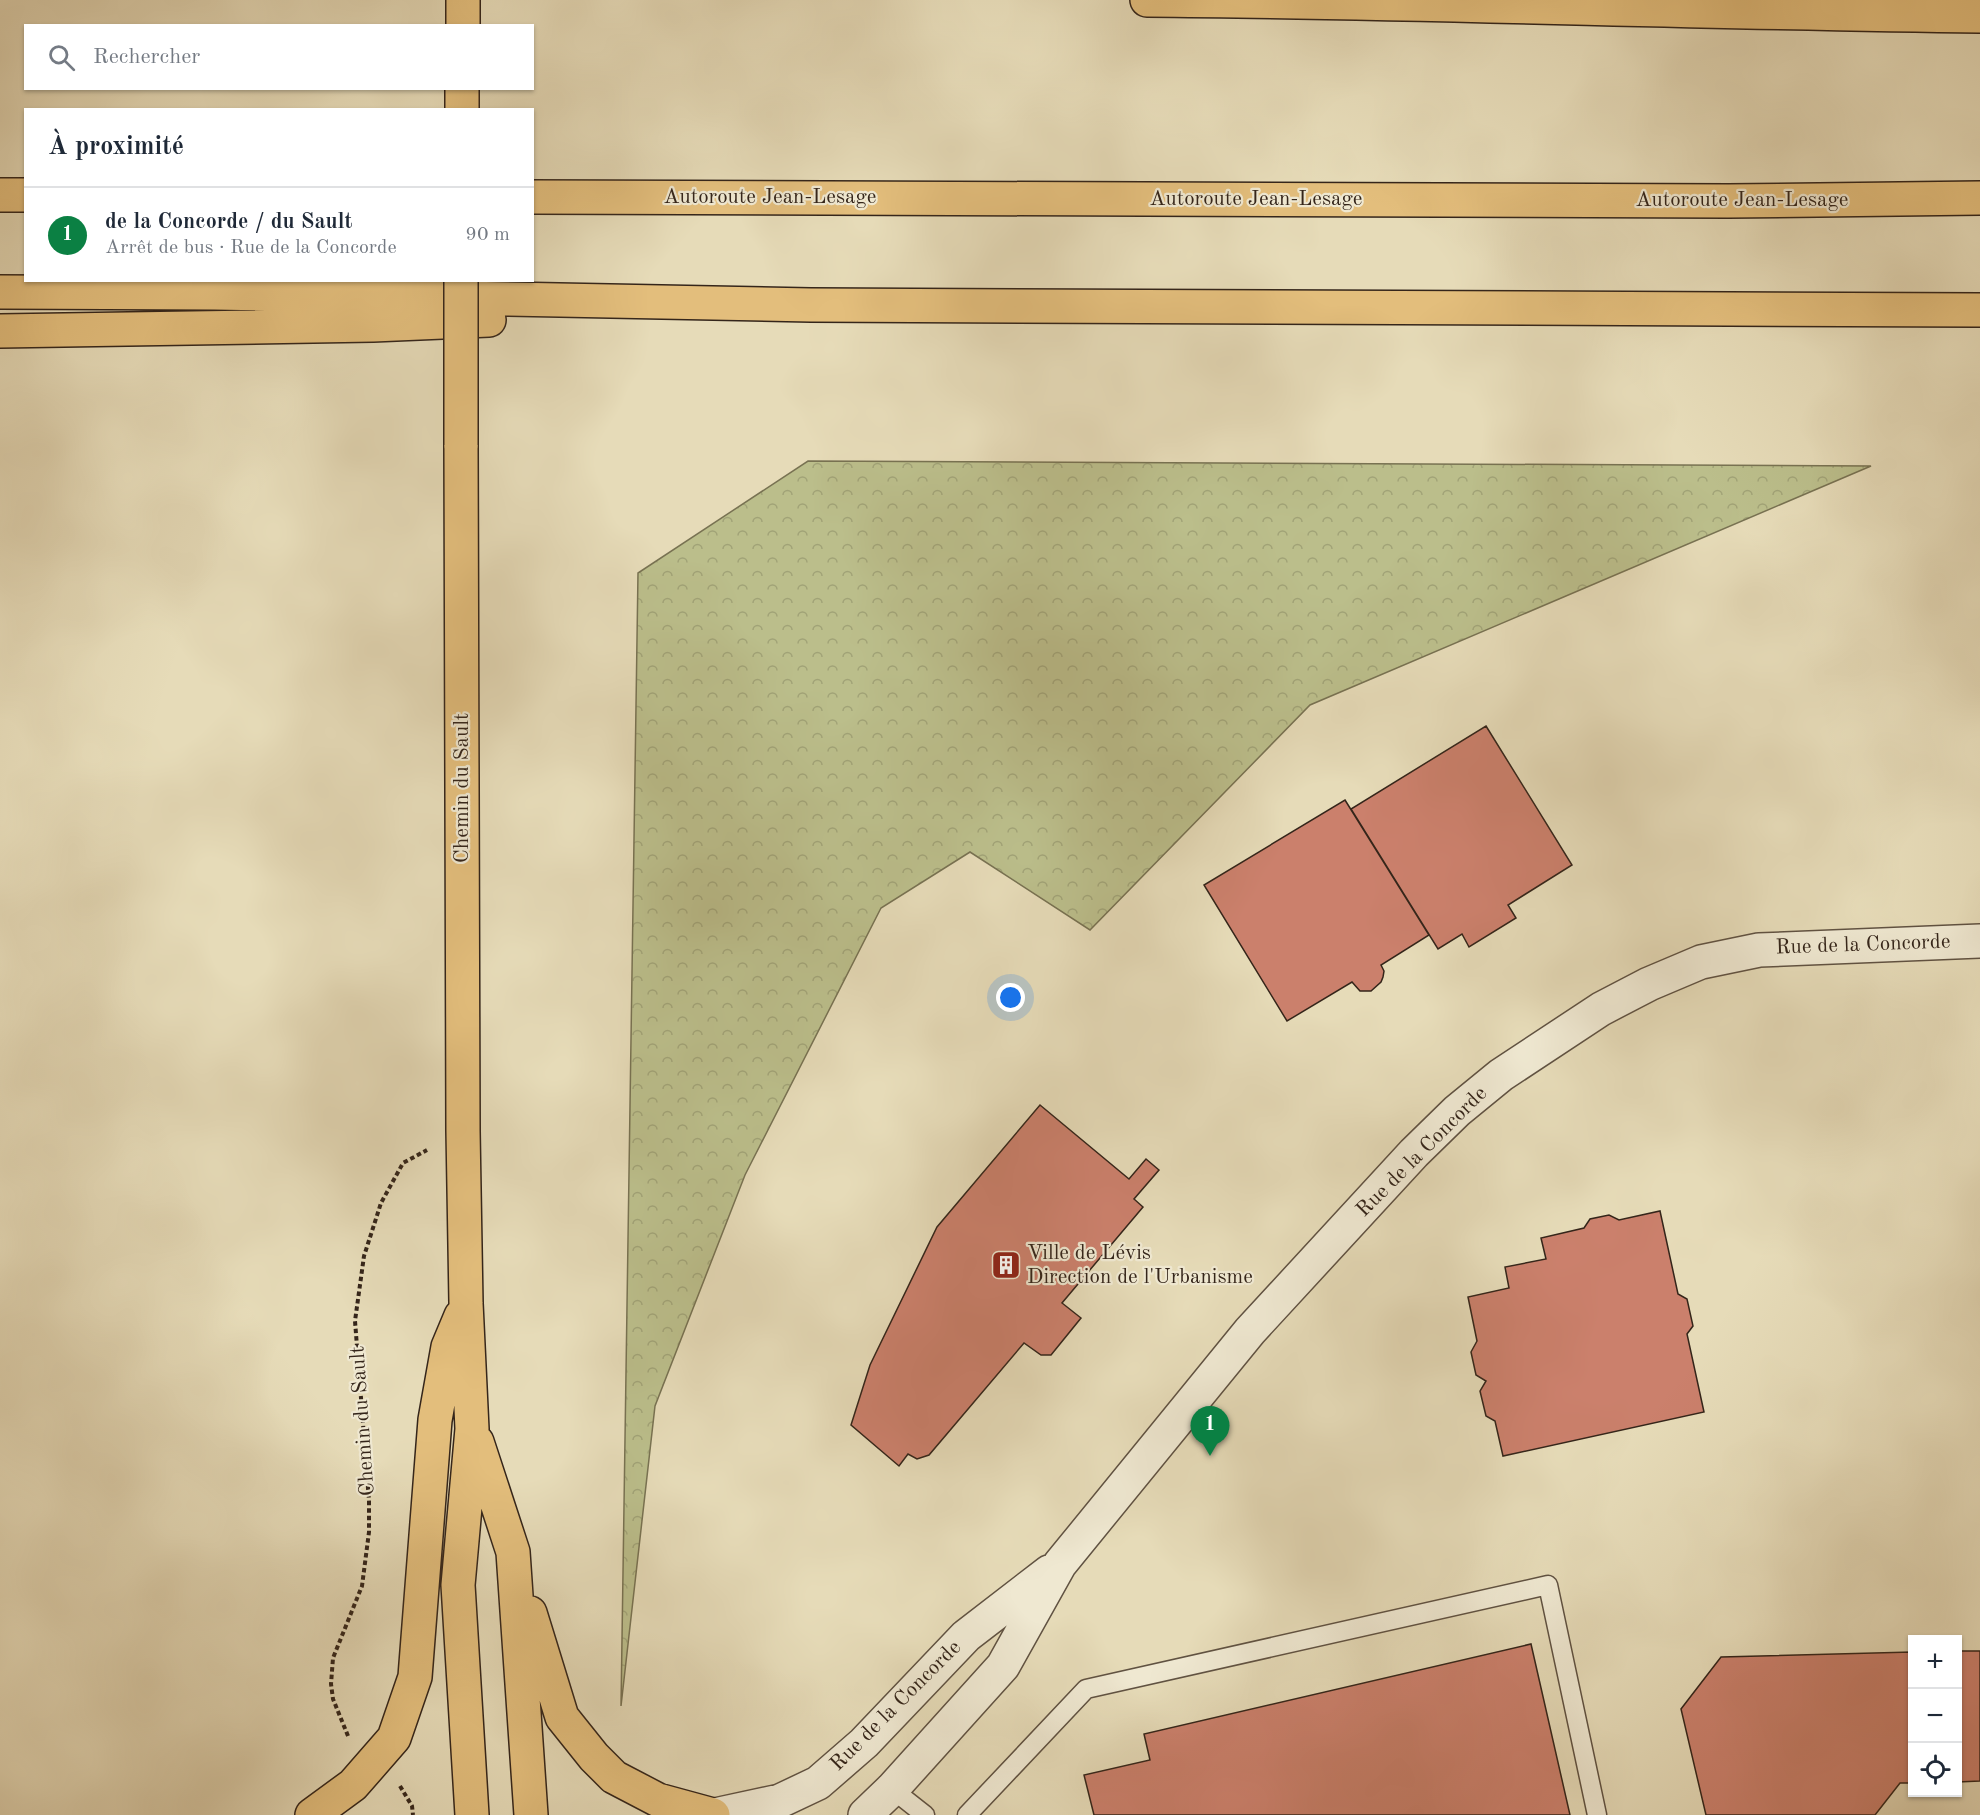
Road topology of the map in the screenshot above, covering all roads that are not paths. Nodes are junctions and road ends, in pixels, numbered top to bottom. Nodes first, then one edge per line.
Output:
1 (463, 0) edge
2 (1146, 0) edge
3 (1365, 0) edge
4 (1326, 2) junction
5 (1980, 16) edge
6 (463, 24) edge
7 (462, 90) edge
8 (462, 108) edge
9 (0, 195) edge
10 (24, 195) edge
11 (534, 197) edge
12 (1980, 198) edge
13 (461, 282) edge
14 (0, 292) edge
15 (811, 305) junction
16 (1980, 310) edge
17 (0, 331) edge
18 (1980, 941) edge
19 (466, 1304) junction
20 (472, 1429) junction
21 (513, 1552) junction
22 (1060, 1564) junction
23 (892, 1789) junction
24 (312, 1815) edge
25 (472, 1815) edge
26 (531, 1815) edge
27 (714, 1815) edge
28 (865, 1815) edge
29 (925, 1815) edge
30 (967, 1815) edge
31 (1597, 1815) edge

1 - 6 main road
2 - 4 main road
3 - 4 main road
4 - 5 main road
7 - 8 main road
9 - 10 main road
11 - 12 main road, Autoroute Jean-Lesage
13 - 19 main road, Chemin du Sault, bridge
14 - 15 main road
15 - 16 main road
15 - 17 main road
18 - 22 street, Rue de la Concorde
19 - 20 main road, Chemin du Sault
19 - 24 main road
20 - 21 main road, Chemin du Sault
20 - 25 main road, Chemin du Sault
21 - 26 main road, Chemin du Sault
21 - 27 main road
22 - 23 street, Rue de la Concorde
22 - 27 street, Rue de la Concorde
23 - 28 street, Rue de la Concorde
23 - 29 lane
30 - 31 lane

